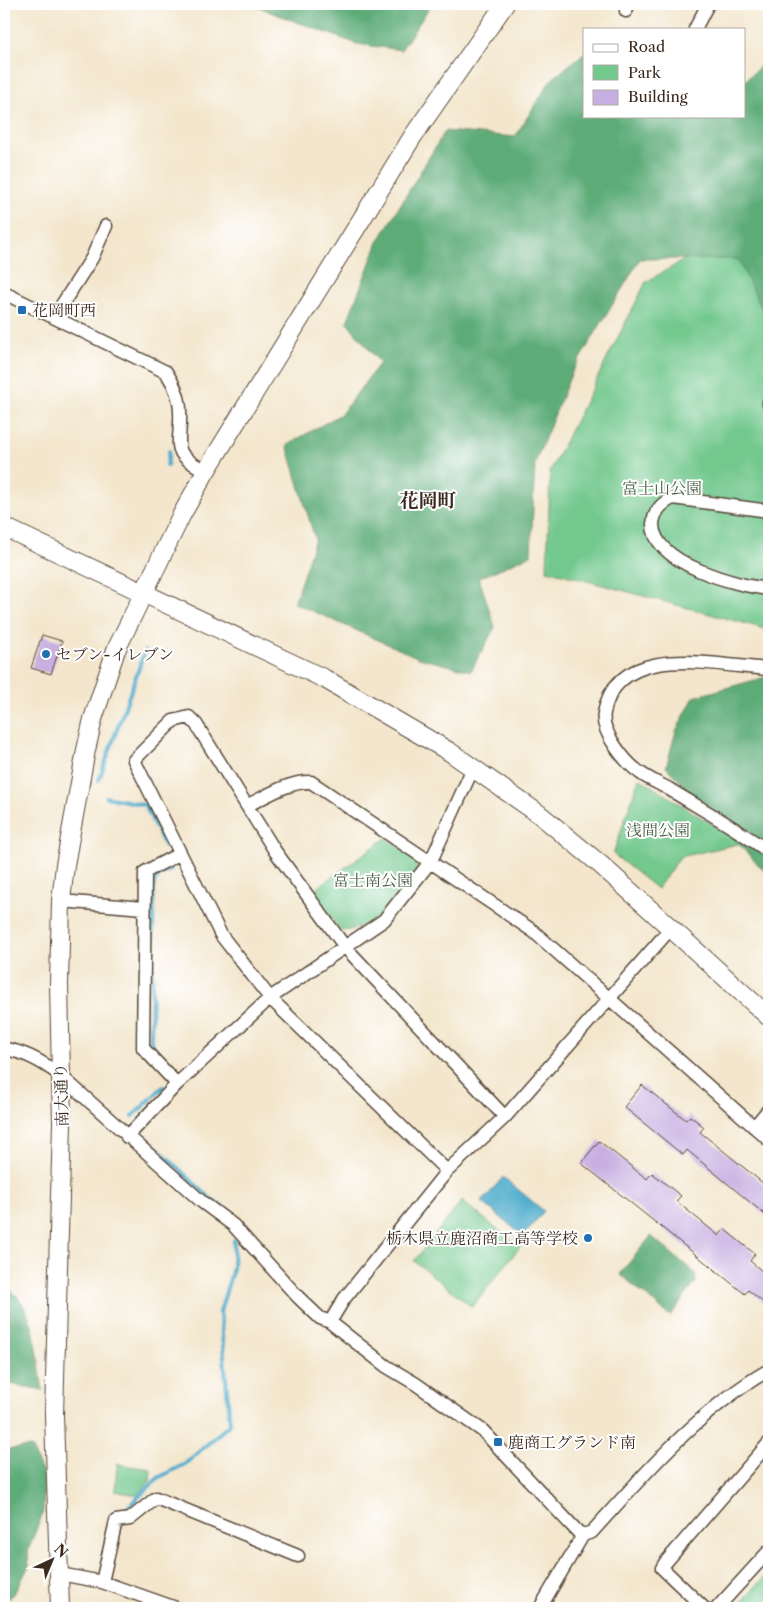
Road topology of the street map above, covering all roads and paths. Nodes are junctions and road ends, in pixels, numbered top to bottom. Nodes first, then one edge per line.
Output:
1 (505, 4) edge
2 (708, 4) edge
3 (696, 28) edge
4 (106, 226) dead end
5 (4, 293) edge
6 (54, 317) junction
7 (769, 401) edge
8 (769, 405) edge
9 (206, 471) junction
10 (769, 511) edge
11 (4, 527) edge
12 (769, 589) edge
13 (142, 594) junction
14 (769, 668) edge
15 (473, 768) junction
16 (248, 805) junction
17 (769, 852) edge
18 (179, 854) junction
19 (431, 862) junction
20 (61, 902) junction
21 (144, 908) junction
22 (672, 927) junction
23 (345, 947) junction
24 (609, 997) junction
25 (270, 998) junction
26 (769, 1017) edge
27 (4, 1049) edge
28 (60, 1075) junction
29 (176, 1084) junction
30 (769, 1109) edge
31 (505, 1117) junction
32 (754, 1127) junction
33 (128, 1137) junction
34 (769, 1140) edge
35 (447, 1171) junction
36 (330, 1322) junction
37 (769, 1370) edge
38 (769, 1443) edge
39 (583, 1535) junction
40 (769, 1551) edge
41 (298, 1556) dead end
42 (60, 1574) junction
43 (102, 1582) junction
44 (60, 1608) edge
45 (176, 1608) edge
46 (540, 1608) edge
47 (704, 1608) edge
48 (717, 1608) edge

1 - 9 street, 南大通り
2 - 3 street
4 - 6 street
5 - 6 street
6 - 9 street
7 - 8 street
9 - 13 street, 南大通り
10 - 12 street
11 - 13 street
13 - 15 street
13 - 20 street, 南大通り
14 - 17 street
15 - 19 street
15 - 22 street
16 - 18 street
16 - 19 street
16 - 23 street
18 - 21 street
18 - 25 street
19 - 23 street
19 - 24 street
20 - 21 street
20 - 28 street, 南大通り
21 - 29 street
22 - 24 street
22 - 26 street
23 - 25 street
23 - 31 street
24 - 31 street
24 - 32 street
25 - 29 street
25 - 35 street
27 - 28 street
28 - 33 street
28 - 42 street, 南大通り
29 - 33 street
30 - 32 street
31 - 35 street
32 - 34 street
33 - 36 street
35 - 36 street
36 - 39 street
37 - 39 street
38 - 47 street
39 - 46 street
40 - 48 street
41 - 43 street
42 - 43 street
42 - 44 street, 南大通り
43 - 45 street

